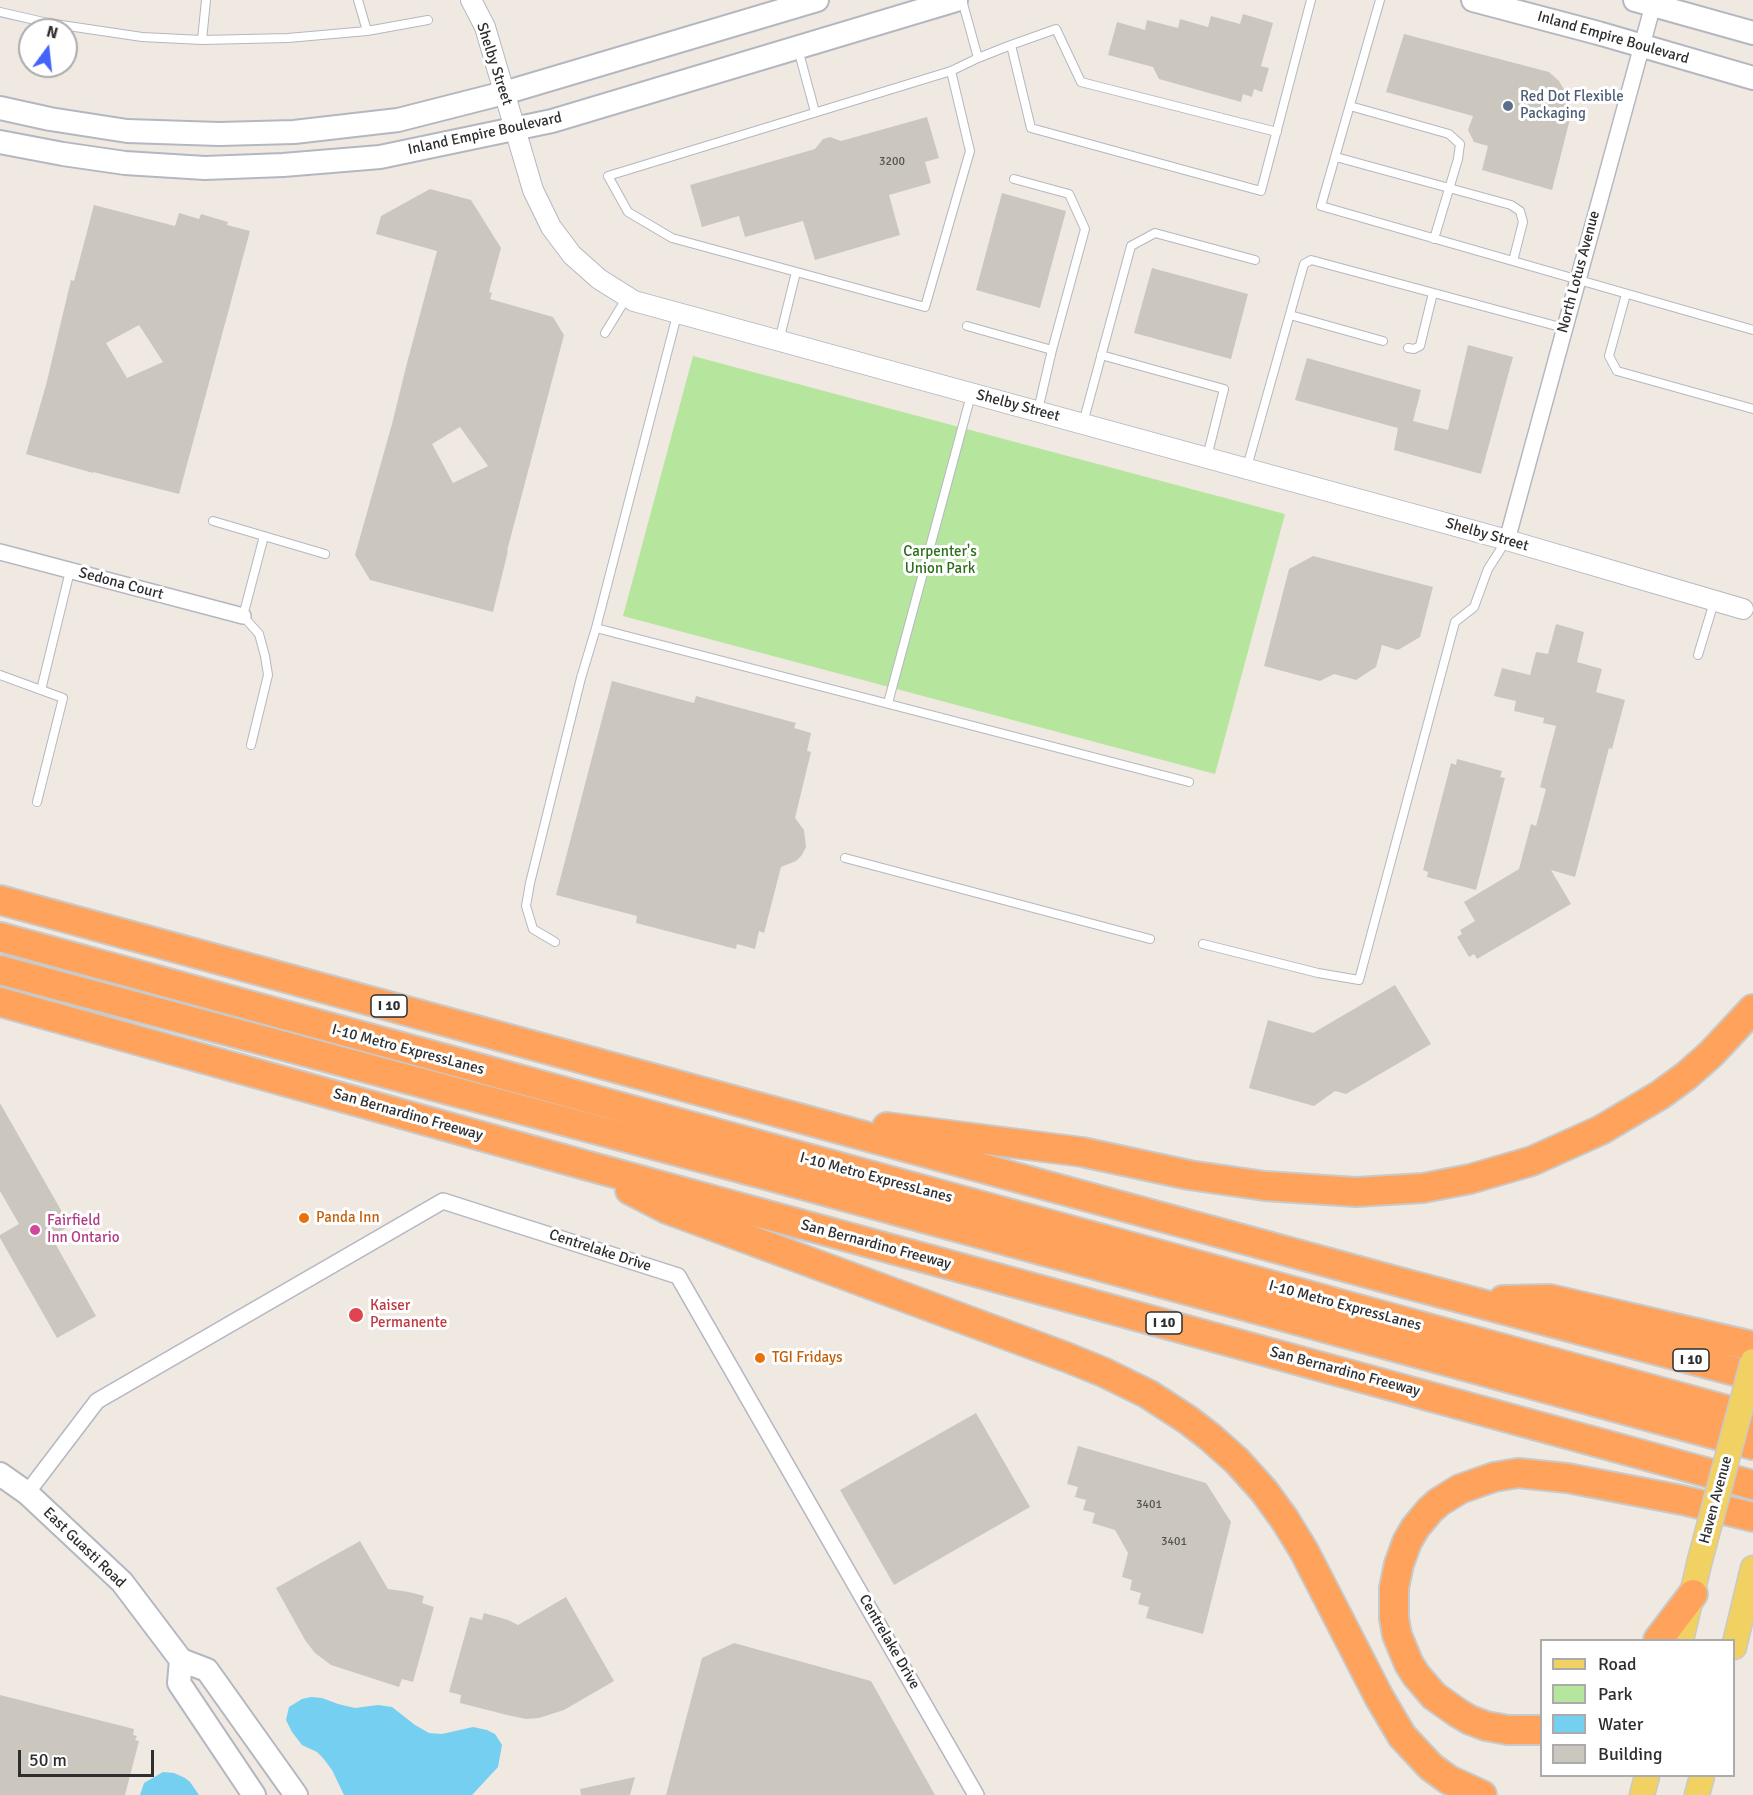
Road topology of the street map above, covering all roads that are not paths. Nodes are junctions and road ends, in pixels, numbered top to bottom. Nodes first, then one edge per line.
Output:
1 (206, 0) edge
2 (358, 0) edge
3 (471, 0) edge
4 (818, 0) edge
5 (956, 0) edge
6 (962, 0) edge
7 (1311, 0) edge
8 (1380, 0) edge
9 (1473, 0) edge
10 (1644, 2) edge
11 (0, 12) edge
12 (428, 20) dead end
13 (367, 30) junction
14 (1753, 33) edge
15 (202, 40) junction
16 (1011, 45) junction
17 (1641, 45) junction
18 (798, 48) junction
19 (978, 58) junction
20 (951, 71) junction
21 (1753, 78) edge
22 (504, 93) junction
23 (1350, 106) junction
24 (0, 108) edge
25 (815, 112) junction
26 (515, 130) junction
27 (1277, 132) junction
28 (0, 142) edge
29 (1335, 157) junction
30 (1014, 179) dead end
31 (1449, 188) junction
32 (1434, 239) junction
33 (1255, 260) dead end
34 (1513, 261) junction
35 (796, 272) junction
36 (1577, 280) junction
37 (1433, 293) junction
38 (1626, 294) junction
39 (627, 297) junction
40 (678, 313) junction
41 (1290, 315) junction
42 (967, 326) dead end
43 (1564, 328) junction
44 (1753, 330) edge
45 (605, 333) dead end
46 (778, 341) junction
47 (1383, 341) dead end
48 (1408, 348) dead end
49 (1052, 350) junction
50 (1101, 355) junction
51 (971, 393) junction
52 (1753, 409) edge
53 (1038, 412) junction
54 (1083, 424) junction
55 (1207, 458) junction
56 (1246, 469) junction
57 (213, 521) dead end
58 (264, 536) junction
59 (1507, 540) junction
60 (0, 552) edge
61 (325, 554) dead end
62 (70, 571) junction
63 (1715, 601) junction
64 (1748, 607) edge
65 (243, 616) junction
66 (596, 628) junction
67 (1698, 655) dead end
68 (0, 675) edge
69 (40, 690) junction
70 (888, 704) junction
71 (251, 745) dead end
72 (1189, 782) dead end
73 (37, 802) dead end
74 (845, 858) dead end
75 (0, 900) edge
76 (0, 937) edge
77 (1150, 939) dead end
78 (555, 942) dead end
79 (1203, 944) dead end
80 (0, 970) edge
81 (0, 1002) edge
82 (1753, 1009) edge
83 (778, 1113) junction
84 (574, 1162) junction
85 (1473, 1301) junction
86 (1459, 1337) junction
87 (1629, 1344) junction
88 (1753, 1346) edge
89 (1753, 1361) edge
90 (1753, 1376) edge
91 (1753, 1417) edge
92 (1753, 1445) edge
93 (0, 1474) edge
94 (1753, 1485) edge
95 (27, 1493) junction
96 (1753, 1517) edge
97 (1753, 1570) edge
98 (1693, 1594) junction
99 (1659, 1639) edge
100 (1682, 1639) edge
101 (1735, 1643) edge
102 (181, 1660) junction
103 (1540, 1730) edge
104 (1647, 1777) edge
105 (1702, 1777) edge
106 (254, 1795) edge
107 (296, 1795) edge
108 (976, 1795) edge
109 (1482, 1795) edge
110 (1642, 1795) edge
111 (1697, 1795) edge

1 - 15 lane
2 - 13 lane
3 - 22 street, Shelby Street
4 - 22 main road
5 - 18 main road, Inland Empire Boulevard
6 - 19 lane
7 - 27 lane
8 - 23 lane
9 - 17 main road, Inland Empire Boulevard
10 - 14 main road
10 - 17 street, North Lotus Avenue
11 - 15 lane
12 - 13 lane
13 - 15 lane
16 - 19 lane
16 - 27 lane
16 - 27 lane
17 - 21 main road, Inland Empire Boulevard
17 - 36 street, North Lotus Avenue
18 - 25 lane
18 - 26 main road, Inland Empire Boulevard
19 - 20 lane
20 - 25 lane
20 - 35 lane
22 - 24 main road
22 - 26 street, Shelby Street
23 - 29 lane
23 - 31 lane
25 - 35 lane
26 - 28 main road, Inland Empire Boulevard
26 - 39 street, Shelby Street
29 - 31 lane
29 - 32 lane
30 - 49 lane
31 - 32 lane
31 - 34 lane
32 - 34 lane
33 - 50 lane
34 - 36 lane
35 - 46 lane
36 - 38 lane
36 - 43 street, North Lotus Avenue
37 - 41 lane
37 - 43 lane
37 - 48 lane
38 - 44 lane
38 - 52 lane
39 - 40 street, Shelby Street
39 - 45 lane
40 - 46 street, Shelby Street
40 - 66 lane
41 - 47 lane
41 - 56 lane
42 - 49 lane
43 - 59 street, North Lotus Avenue
46 - 51 street, Shelby Street
49 - 53 lane
50 - 54 lane
50 - 55 lane
51 - 53 street, Shelby Street
51 - 70 lane
53 - 54 street, Shelby Street
54 - 55 street, Shelby Street
55 - 56 street, Shelby Street
56 - 59 street, Shelby Street
57 - 58 lane
58 - 61 lane
58 - 65 lane
59 - 63 street, Shelby Street
59 - 79 lane
60 - 62 street, Sedona Court
62 - 65 street, Sedona Court
62 - 69 lane
63 - 64 street, Shelby Street
63 - 67 lane
65 - 71 lane
66 - 70 lane
66 - 78 lane
68 - 69 lane
69 - 73 lane
70 - 72 lane
74 - 77 lane
75 - 83 highway, I 10
76 - 86 highway, I-10 Metro ExpressLanes
80 - 92 highway, I-10 Metro ExpressLanes
81 - 84 highway, San Bernardino Freeway / I 10
82 - 83 highway
83 - 85 highway, I 10
84 - 94 highway, San Bernardino Freeway / I 10
84 - 109 highway
85 - 87 highway, I 10
85 - 88 highway
86 - 87 highway
86 - 91 highway, I-10 Metro ExpressLanes
87 - 90 highway, I 10
89 - 98 main road, Haven Avenue, bridge
93 - 95 main road, East Guasti Road
95 - 102 main road, East Guasti Road
95 - 108 street, Centrelake Drive
96 - 103 highway
97 - 101 main road
98 - 99 highway
98 - 100 main road, Haven Avenue
102 - 106 main road
102 - 107 main road, East Guasti Road
104 - 110 main road
105 - 111 main road

